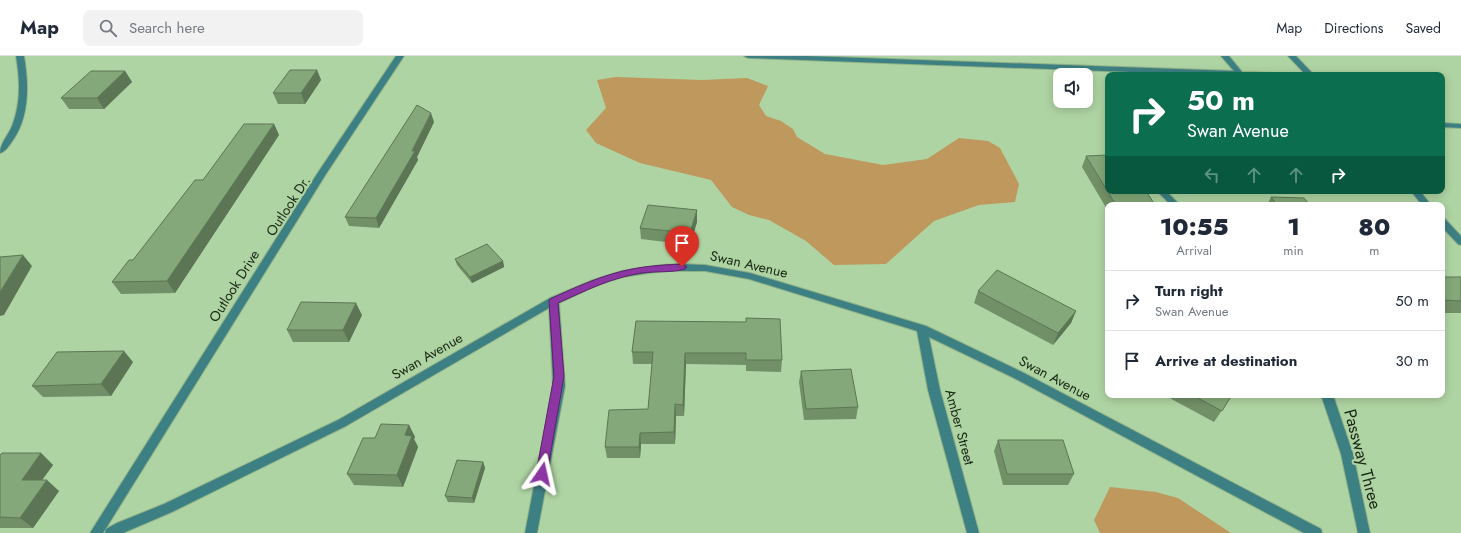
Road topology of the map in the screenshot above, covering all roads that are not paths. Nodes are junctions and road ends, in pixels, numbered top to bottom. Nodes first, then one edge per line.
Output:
1 (20, 56) edge
2 (401, 56) edge
3 (748, 56) edge
4 (1225, 56) edge
5 (1292, 56) edge
6 (1185, 72) edge
7 (1238, 72) edge
8 (1307, 72) edge
9 (1445, 124) edge
10 (1461, 126) edge
11 (0, 151) edge
12 (1165, 194) edge
13 (1418, 194) edge
14 (1173, 202) edge
15 (1424, 202) edge
16 (1445, 224) edge
17 (1461, 242) edge
18 (554, 301) junction
19 (922, 329) junction
20 (1328, 398) edge
21 (96, 533) edge
22 (111, 533) edge
23 (531, 533) edge
24 (973, 533) edge
25 (1316, 533) edge
26 (1364, 533) edge

1 - 11 street
2 - 21 street, Outlook Drive
3 - 6 street
4 - 7 street
5 - 8 street
9 - 10 street
12 - 14 street
13 - 15 street
16 - 17 street
18 - 19 street, Swan Avenue
18 - 22 street, Swan Avenue
18 - 23 street
19 - 24 street, Amber Street
19 - 25 street, Swan Avenue
20 - 26 street, Passway Three

